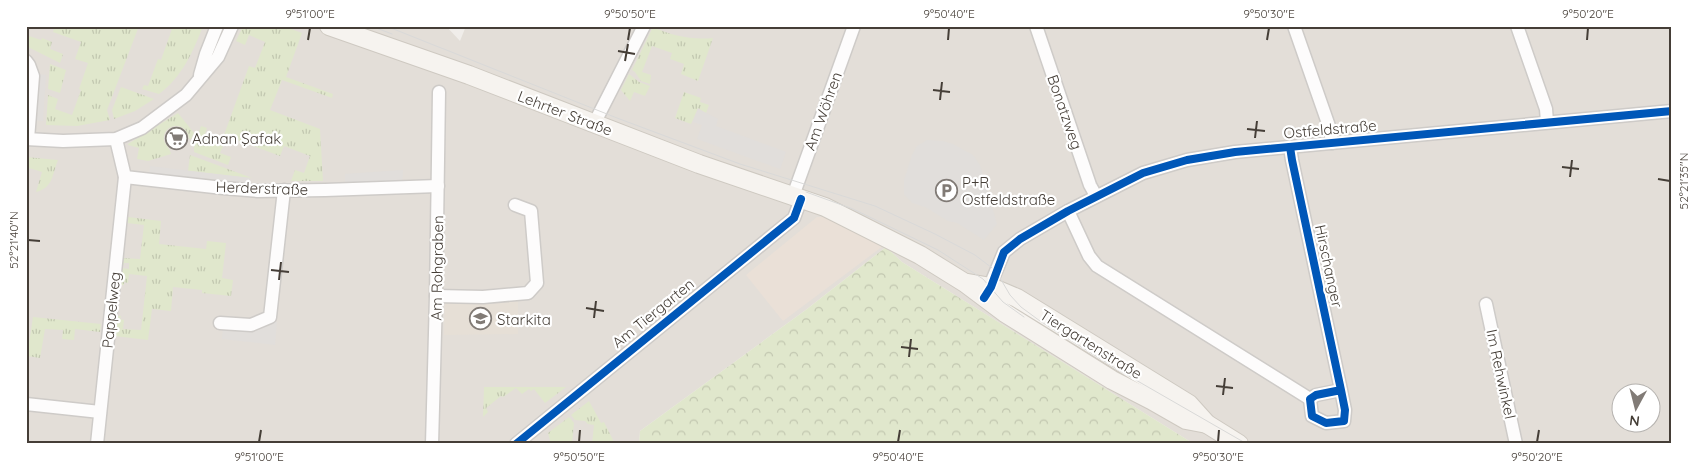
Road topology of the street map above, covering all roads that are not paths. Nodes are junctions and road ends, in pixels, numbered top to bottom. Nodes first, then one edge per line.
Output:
1 (217, 26) edge
2 (232, 26) edge
3 (329, 26) edge
4 (644, 26) edge
5 (854, 26) edge
6 (1036, 26) edge
7 (1294, 26) edge
8 (1517, 26) edge
9 (26, 61) edge
10 (198, 79) junction
11 (440, 92) dead end
12 (1672, 111) edge
13 (1546, 122) junction
14 (594, 124) junction
15 (27, 139) edge
16 (116, 139) junction
17 (1332, 143) junction
18 (1290, 147) junction
19 (125, 177) junction
20 (438, 186) junction
21 (284, 190) junction
22 (1096, 196) junction
23 (797, 197) junction
24 (516, 205) dead end
25 (1068, 211) junction
26 (988, 292) junction
27 (436, 296) junction
28 (1486, 304) dead end
29 (220, 323) dead end
30 (1341, 390) junction
31 (1310, 399) junction
32 (26, 404) edge
33 (100, 412) junction
34 (97, 444) edge
35 (432, 444) edge
36 (516, 444) edge
37 (1239, 444) edge
38 (1516, 444) edge

1 - 10 street
2 - 10 street
3 - 14 main road, Lehrter Straße
4 - 14 street
5 - 23 street, Am Wöhren
6 - 22 street, Bonatzweg
7 - 17 street
8 - 13 street
9 - 15 street
10 - 16 street
11 - 20 street, Am Rohgraben
12 - 13 street, Ostfeldstraße
13 - 17 street, Ostfeldstraße
14 - 23 main road, Lehrter Straße
15 - 16 street
16 - 19 street
17 - 18 street, Ostfeldstraße
18 - 22 street, Ostfeldstraße
18 - 30 street, Hirschanger
19 - 21 street, Herderstraße
19 - 33 street, Pappelweg
20 - 21 street, Herderstraße
20 - 27 street, Am Rohgraben
21 - 29 street
22 - 25 street, Ostfeldstraße
23 - 26 main road, Tiergartenstraße
23 - 36 street, Am Tiergarten
24 - 27 street
25 - 26 street, Ostfeldstraße
25 - 31 street
26 - 37 main road, Tiergartenstraße
27 - 35 street, Am Rohgraben
28 - 38 street, Im Rehwinkel
30 - 31 street
30 - 31 street, Hirschanger
32 - 33 street
33 - 34 street, Pappelweg

